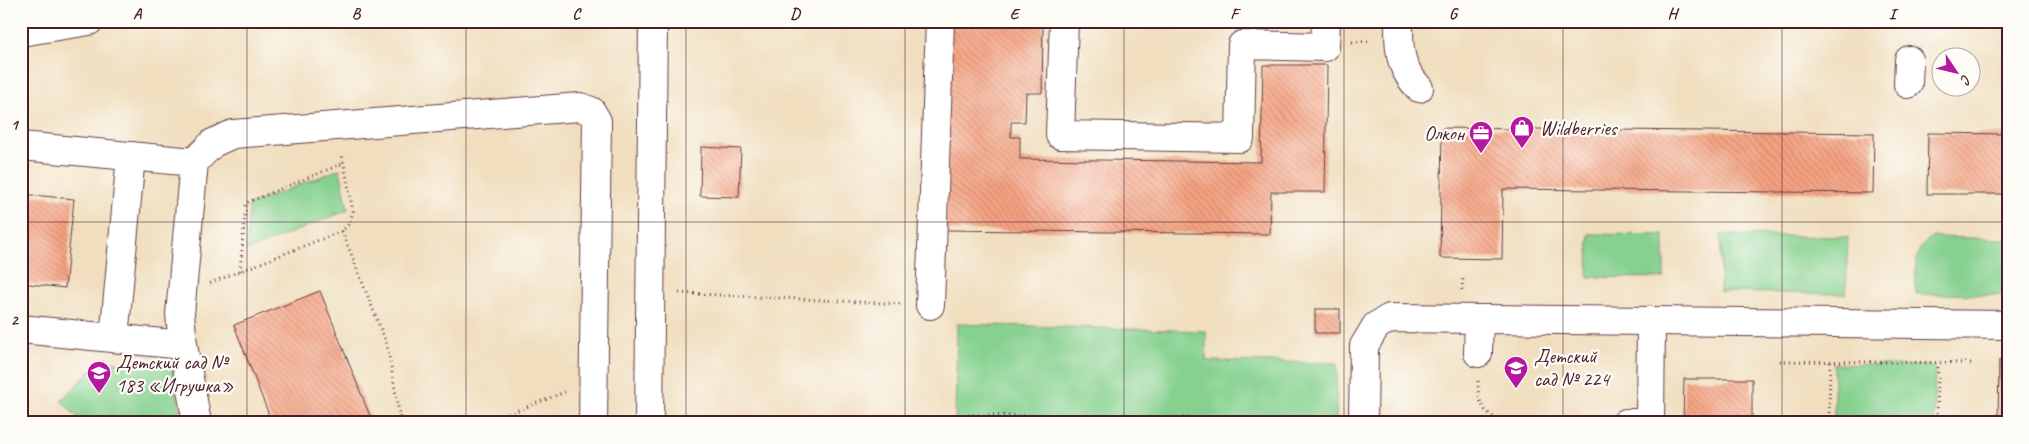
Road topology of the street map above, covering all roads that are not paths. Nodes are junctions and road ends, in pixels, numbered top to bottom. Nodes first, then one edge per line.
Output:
1 (89, 21) edge
2 (653, 21) edge
3 (940, 21) edge
4 (1064, 21) edge
5 (21, 32) edge
6 (1326, 34) edge
7 (1399, 37) road end
8 (1419, 88) dead end
9 (21, 146) edge
10 (132, 156) junction
11 (194, 162) junction
12 (930, 305) road end
13 (1479, 319) junction
14 (1651, 321) junction
15 (2008, 324) edge
16 (21, 329) edge
17 (114, 338) junction
18 (182, 345) junction
19 (1478, 353) road end
20 (197, 423) edge
21 (594, 423) edge
22 (649, 423) edge
23 (1363, 423) edge
24 (1626, 423) edge
25 (1635, 423) edge
26 (1650, 423) edge

1 - 5 street
2 - 22 street
3 - 12 street
4 - 6 street
7 - 8 street
9 - 10 street
10 - 11 street
10 - 17 street
11 - 18 street
11 - 21 street
13 - 14 street
13 - 19 street
13 - 23 street
14 - 15 street
14 - 26 street
16 - 17 street
17 - 18 street
18 - 20 street
24 - 25 street

